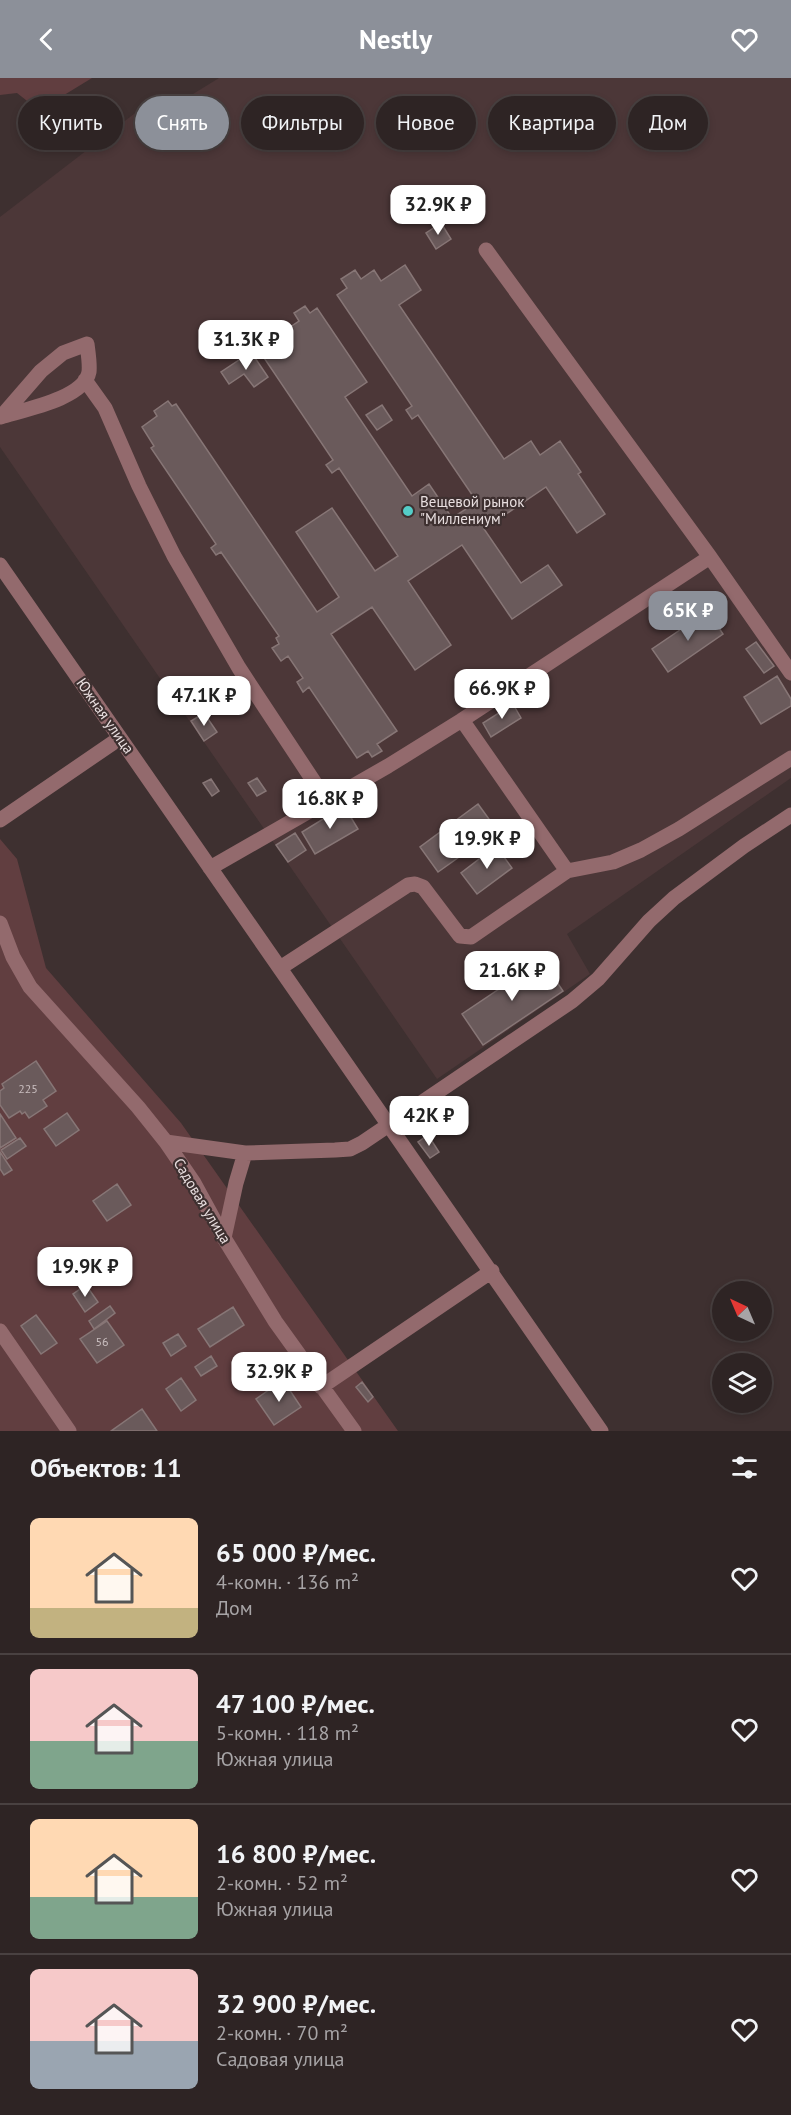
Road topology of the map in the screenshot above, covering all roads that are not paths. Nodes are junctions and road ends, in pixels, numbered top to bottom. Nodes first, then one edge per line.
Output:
1 (486, 250) dead end
2 (85, 380) junction
3 (0, 417) edge
4 (710, 557) junction
5 (0, 565) edge
6 (791, 673) edge
7 (462, 720) junction
8 (120, 738) junction
9 (791, 758) edge
10 (326, 800) junction
11 (791, 815) edge
12 (0, 820) edge
13 (210, 868) junction
14 (567, 871) junction
15 (0, 923) edge
16 (280, 968) junction
17 (389, 1124) junction
18 (166, 1142) junction
19 (245, 1153) junction
20 (224, 1238) junction
21 (492, 1271) junction
22 (0, 1331) edge
23 (321, 1387) junction
24 (69, 1431) edge
25 (354, 1431) edge
26 (601, 1431) edge

1 - 4 street
2 - 3 street
2 - 3 street
2 - 10 street
4 - 6 street
4 - 7 street
5 - 8 street, Южная улица
7 - 10 street
7 - 14 street
8 - 12 street
8 - 13 street, Южная улица
9 - 14 street
10 - 13 street
11 - 17 street
13 - 16 street, Южная улица
14 - 16 street
15 - 18 street, Садовая улица
16 - 17 street, Южная улица
17 - 19 street
17 - 21 street, Южная улица
18 - 19 street
18 - 20 street, Садовая улица
19 - 20 street
20 - 23 street, Садовая улица
21 - 23 street
21 - 26 street, Южная улица
22 - 24 street
23 - 25 street, Садовая улица

